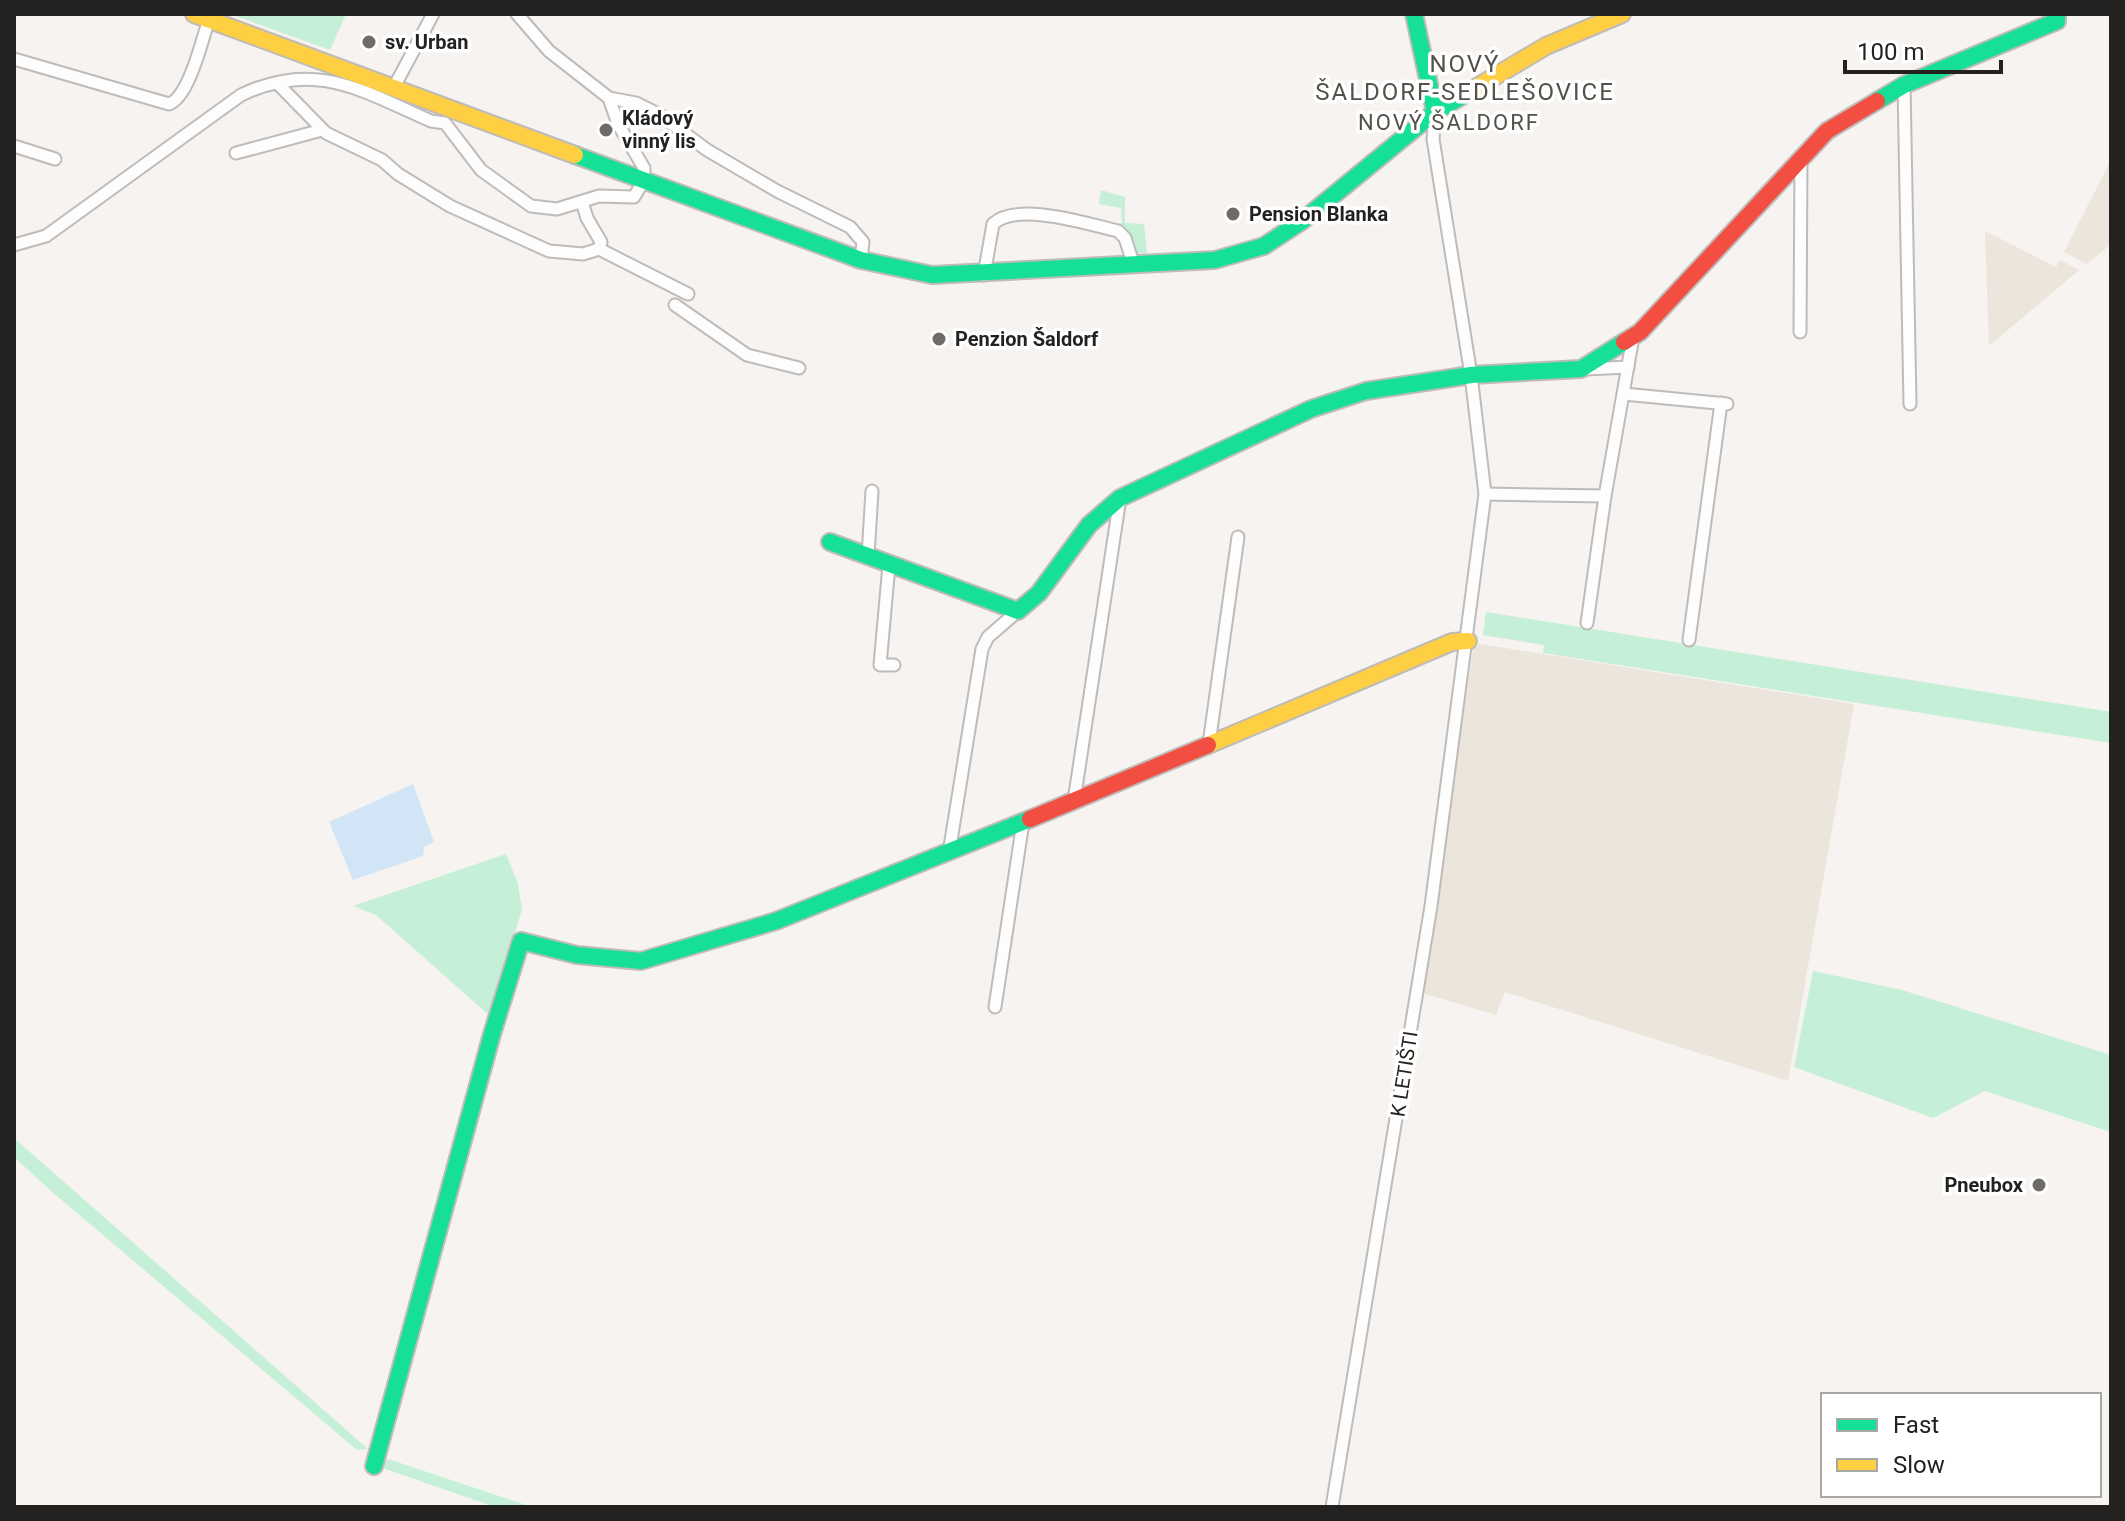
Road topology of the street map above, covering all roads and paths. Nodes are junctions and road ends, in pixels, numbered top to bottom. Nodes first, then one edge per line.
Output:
1 (433, 14) edge
2 (517, 14) edge
3 (1414, 14) edge
4 (1622, 14) edge
5 (2057, 14) edge
6 (201, 17) edge
7 (14, 59) edge
8 (277, 83) junction
9 (1904, 85) junction
10 (394, 87) junction
11 (609, 98) junction
12 (1435, 112) junction
13 (449, 116) junction
14 (322, 130) junction
15 (14, 146) edge
16 (236, 153) dead end
17 (55, 159) dead end
18 (1801, 159) junction
19 (644, 180) junction
20 (582, 202) junction
21 (14, 245) edge
22 (599, 249) junction
23 (861, 260) junction
24 (1134, 266) junction
25 (984, 275) junction
26 (688, 294) dead end
27 (675, 305) dead end
28 (1800, 332) dead end
29 (1633, 337) junction
30 (1628, 367) junction
31 (799, 368) dead end
32 (1581, 369) junction
33 (1471, 375) junction
34 (1624, 394) junction
35 (1910, 404) dead end
36 (872, 491) dead end
37 (1485, 494) junction
38 (1605, 496) junction
39 (1120, 498) junction
40 (1238, 537) dead end
41 (830, 542) dead end
42 (868, 556) junction
43 (889, 565) junction
44 (1018, 611) junction
45 (1587, 623) dead end
46 (1689, 640) dead end
47 (1468, 641) junction
48 (894, 665) dead end
49 (1209, 744) junction
50 (1074, 801) junction
51 (1023, 822) junction
52 (949, 853) junction
53 (995, 1007) dead end
54 (374, 1466) dead end
55 (1332, 1507) edge

1 - 10 street
2 - 11 street
3 - 12 street
4 - 12 street
5 - 9 street
6 - 7 street
6 - 10 street
8 - 13 street
8 - 14 street
8 - 21 street
9 - 18 street
9 - 35 street
10 - 13 street
11 - 19 street
11 - 23 street
12 - 24 street
12 - 33 street, K LETIŠTI
13 - 19 street
13 - 20 street
14 - 16 street
14 - 22 street
15 - 17 street
18 - 28 street
18 - 29 street
19 - 20 street
19 - 23 street
20 - 22 street
22 - 26 street
23 - 25 street
24 - 25 street
24 - 25 street
27 - 31 street
29 - 30 street
29 - 32 street
30 - 32 street
30 - 34 street
32 - 33 street
33 - 37 street, K LETIŠTI
33 - 39 street
34 - 38 street
34 - 46 street
36 - 42 street
37 - 38 street
37 - 47 street, K LETIŠTI
38 - 45 street
39 - 44 street
39 - 50 street
40 - 49 street
41 - 42 street
42 - 43 street
43 - 44 street
43 - 48 street
44 - 52 street
47 - 49 street
47 - 55 street, K LETIŠTI
49 - 50 street
50 - 51 street
51 - 52 street
51 - 53 street
52 - 54 street

